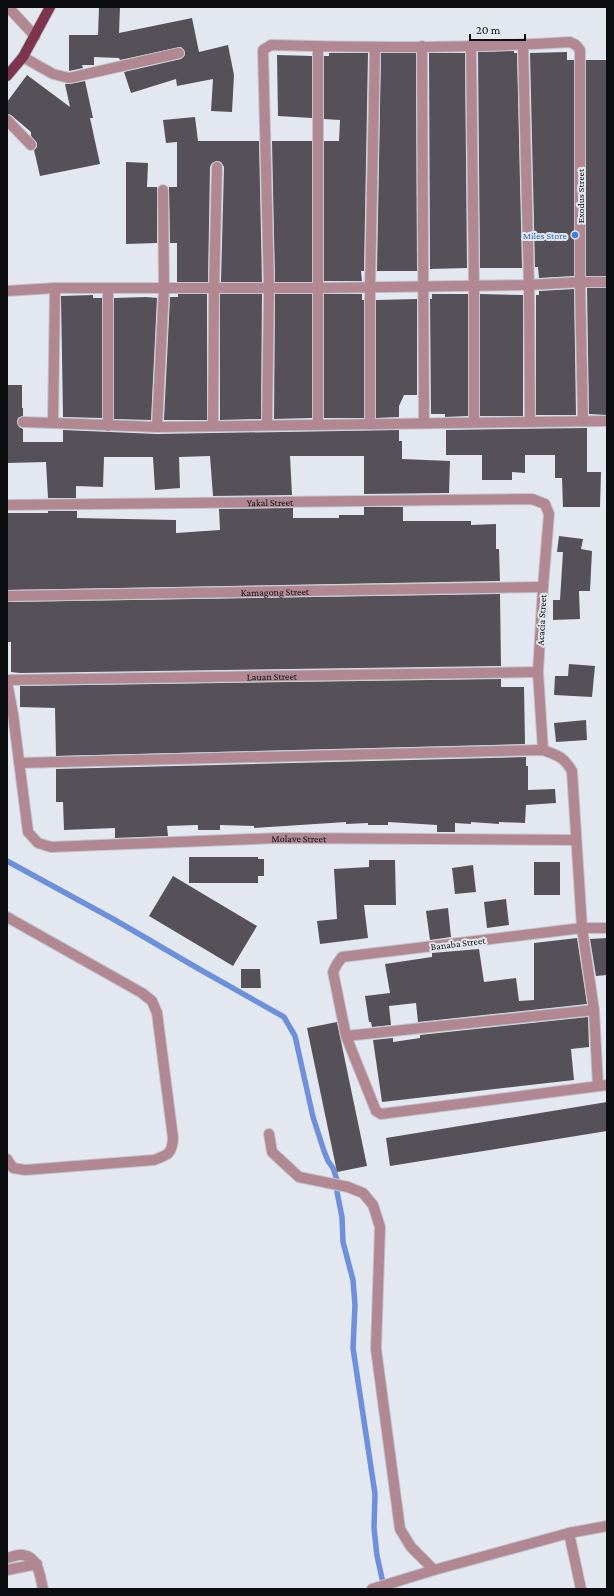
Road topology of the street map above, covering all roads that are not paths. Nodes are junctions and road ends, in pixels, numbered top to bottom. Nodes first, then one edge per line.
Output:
1 (8, 7) edge
2 (50, 7) edge
3 (35, 36) junction
4 (523, 44) junction
5 (471, 45) junction
6 (318, 46) junction
7 (422, 46) junction
8 (375, 47) junction
9 (179, 53) dead end
10 (23, 57) junction
11 (7, 76) edge
12 (7, 120) edge
13 (31, 145) dead end
14 (217, 167) dead end
15 (163, 190) dead end
16 (580, 282) junction
17 (607, 282) edge
18 (529, 285) junction
19 (423, 286) junction
20 (474, 286) junction
21 (370, 287) junction
22 (55, 288) junction
23 (164, 288) junction
24 (269, 288) junction
25 (318, 288) junction
26 (108, 289) junction
27 (214, 289) junction
28 (7, 291) edge
29 (583, 421) junction
30 (607, 421) edge
31 (24, 422) dead end
32 (424, 422) junction
33 (474, 422) junction
34 (530, 422) junction
35 (52, 423) junction
36 (318, 424) junction
37 (370, 424) junction
38 (267, 425) junction
39 (108, 426) junction
40 (213, 426) junction
41 (157, 427) junction
42 (532, 499) joint
43 (7, 505) edge
44 (543, 587) junction
45 (7, 596) edge
46 (538, 672) junction
47 (7, 681) edge
48 (543, 750) junction
49 (19, 763) junction
50 (575, 840) junction
51 (7, 917) edge
52 (582, 928) junction
53 (607, 928) edge
54 (594, 1010) junction
55 (346, 1036) junction
56 (603, 1085) edge
57 (269, 1134) dead end
58 (7, 1159) edge
59 (607, 1526) edge
60 (569, 1532) junction
61 (7, 1558) edge
62 (37, 1564) junction
63 (7, 1570) edge
64 (434, 1570) junction
65 (43, 1589) edge
66 (376, 1589) edge
67 (582, 1589) edge

1 - 3 street
2 - 3 main road
3 - 10 main road
4 - 5 street
4 - 16 street, Exodus Street
4 - 18 street
5 - 7 street
5 - 20 street
6 - 8 street
6 - 24 street
6 - 25 street
7 - 8 street
7 - 19 street
8 - 21 street
9 - 10 street
10 - 11 main road
12 - 13 street
14 - 27 street
15 - 23 street
16 - 17 street
16 - 18 street
16 - 29 street, Exodus Street
18 - 20 street
18 - 34 street
19 - 20 street
19 - 21 street
19 - 32 street
20 - 33 street
21 - 25 street
21 - 37 street
22 - 26 street
22 - 28 street
22 - 35 street
23 - 26 street
23 - 27 street
23 - 41 street
24 - 25 street
24 - 27 street
24 - 38 street
25 - 36 street
26 - 39 street
27 - 40 street
29 - 30 street
29 - 34 street
31 - 35 street
32 - 33 street
32 - 37 street
33 - 34 street
35 - 39 street
36 - 37 street
36 - 38 street
38 - 40 street
39 - 41 street
40 - 41 street
42 - 43 street, Yakal Street
42 - 44 street, Acacia Street
44 - 45 street, Kamagong Street
44 - 46 street, Acacia Street
46 - 47 street, Lauan Street
46 - 48 street, Acacia Street
47 - 49 street
48 - 49 street
48 - 50 street
49 - 50 street, Molave Street
50 - 52 street
51 - 58 street
52 - 53 street, Banaba Street
52 - 54 street
52 - 55 street, Banaba Street
54 - 55 street
54 - 56 street
55 - 56 street
57 - 64 street
59 - 60 street
60 - 64 street
60 - 67 street
61 - 62 street
62 - 63 street
62 - 65 street
64 - 66 street

